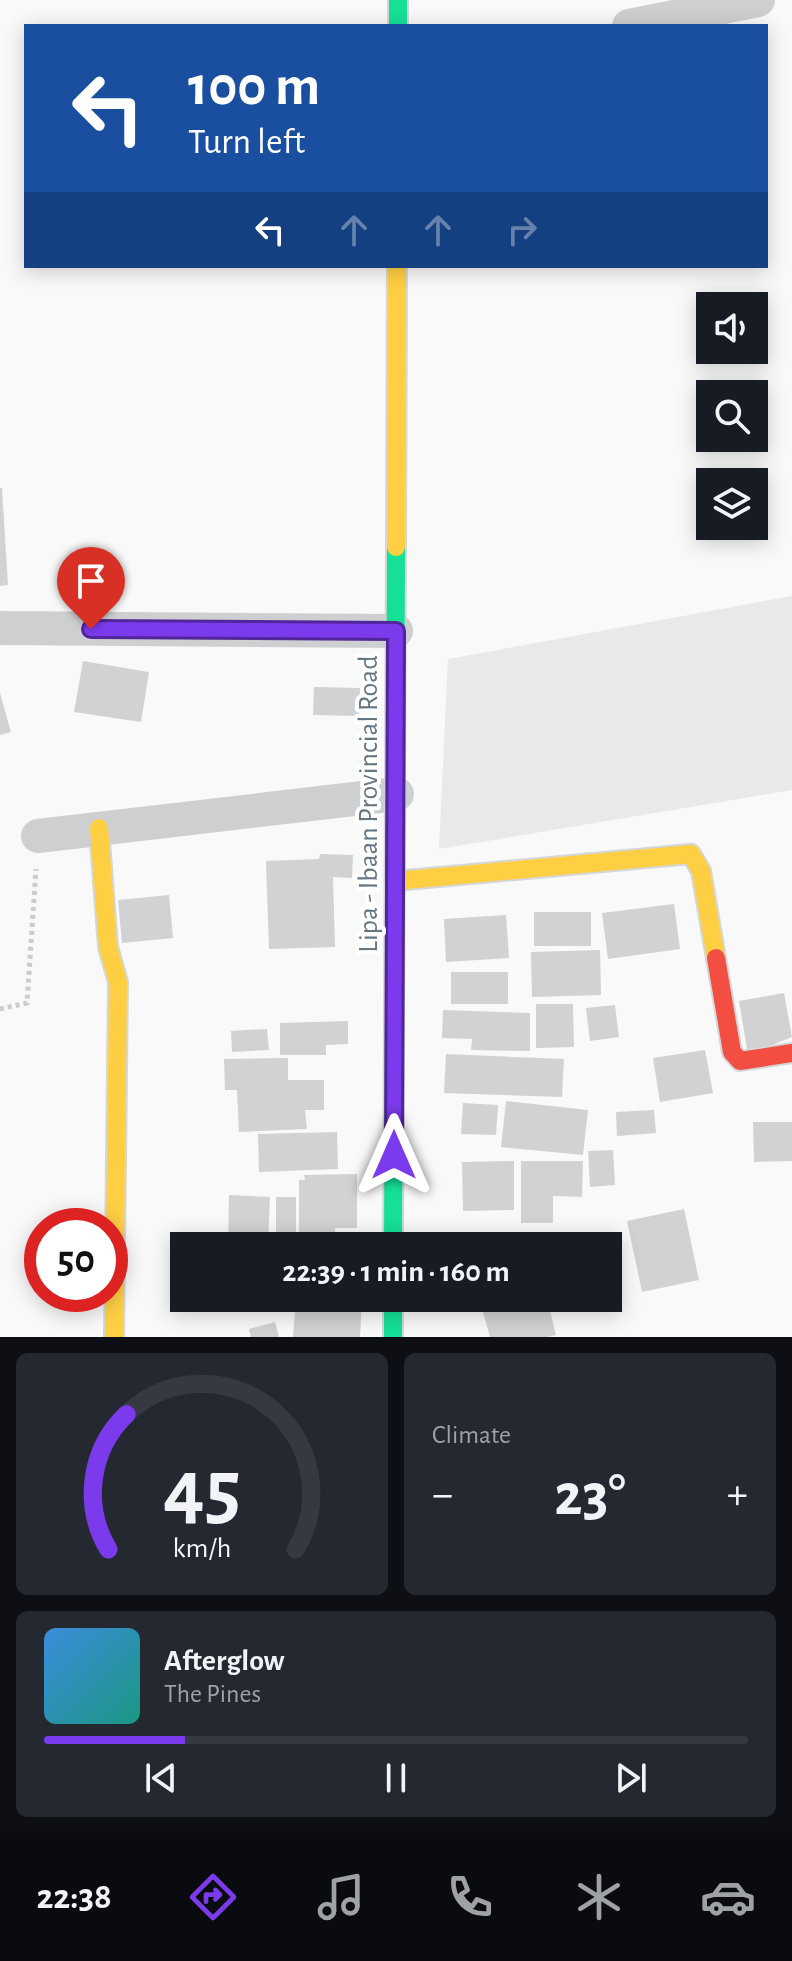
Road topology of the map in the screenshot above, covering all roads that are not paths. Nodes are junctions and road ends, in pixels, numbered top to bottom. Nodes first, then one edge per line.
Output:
1 (398, 0) edge
2 (758, 0) edge
3 (398, 24) edge
4 (639, 24) edge
5 (397, 268) edge
6 (0, 628) edge
7 (396, 631) junction
8 (397, 794) junction
9 (99, 828) junction
10 (38, 836) road end
11 (395, 881) junction
12 (792, 1053) edge
13 (393, 1232) edge
14 (393, 1312) edge
15 (114, 1337) edge
16 (393, 1337) edge

1 - 3 street
2 - 4 street
5 - 7 street, Lipa - Ibaan Provincial Road
6 - 7 street
7 - 8 street, Lipa - Ibaan Provincial Road
8 - 9 street
8 - 11 street, Lipa - Ibaan Provincial Road
9 - 10 street
9 - 15 street
11 - 12 street
11 - 13 street, Lipa - Ibaan Provincial Road
14 - 16 street

